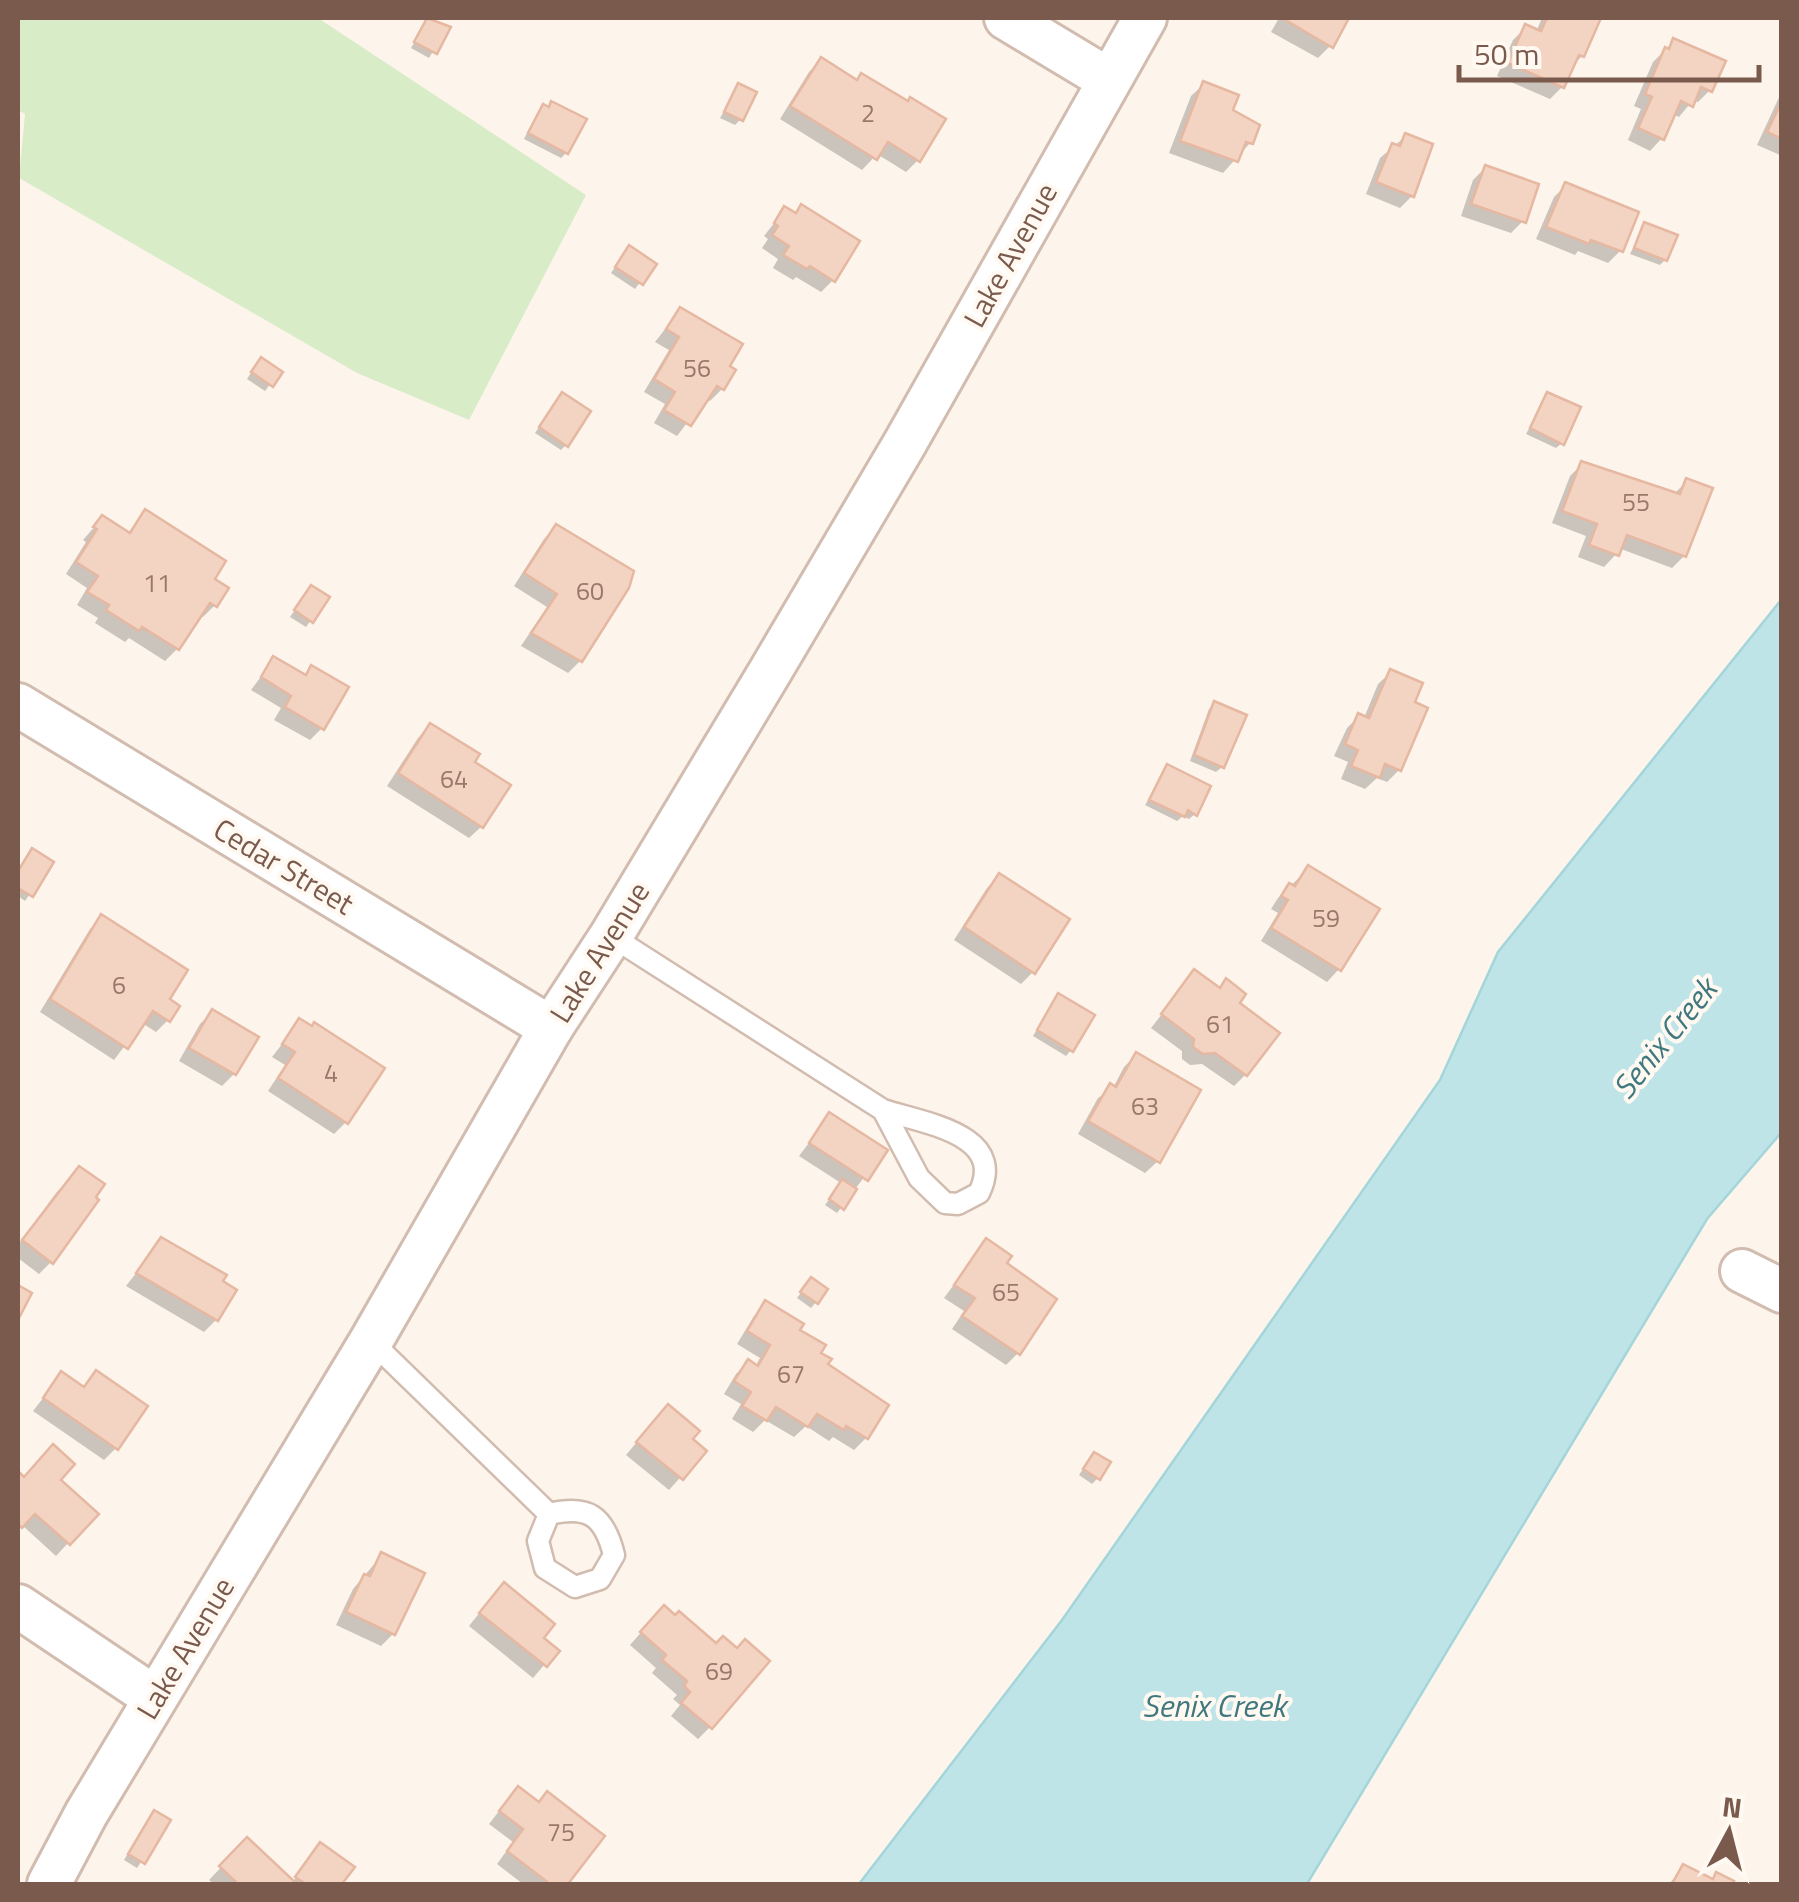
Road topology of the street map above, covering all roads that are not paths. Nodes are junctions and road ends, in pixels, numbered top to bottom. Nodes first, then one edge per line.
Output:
1 (1006, 18) edge
2 (1145, 18) edge
3 (1108, 80) junction
4 (18, 705) edge
5 (612, 936) junction
6 (551, 1028) junction
7 (883, 1110) junction
8 (1742, 1271) dead end
9 (1782, 1291) edge
10 (370, 1341) junction
11 (548, 1514) dead end
12 (18, 1606) edge
13 (155, 1698) junction
14 (49, 1884) edge

1 - 3 street
2 - 3 street, Lake Avenue
3 - 5 street, Lake Avenue
4 - 6 street, Cedar Street
5 - 6 street, Lake Avenue
5 - 7 lane
6 - 10 street, Lake Avenue
7 - 7 lane
8 - 9 street
10 - 11 lane
10 - 13 street, Lake Avenue
12 - 13 street
13 - 14 street, Lake Avenue

